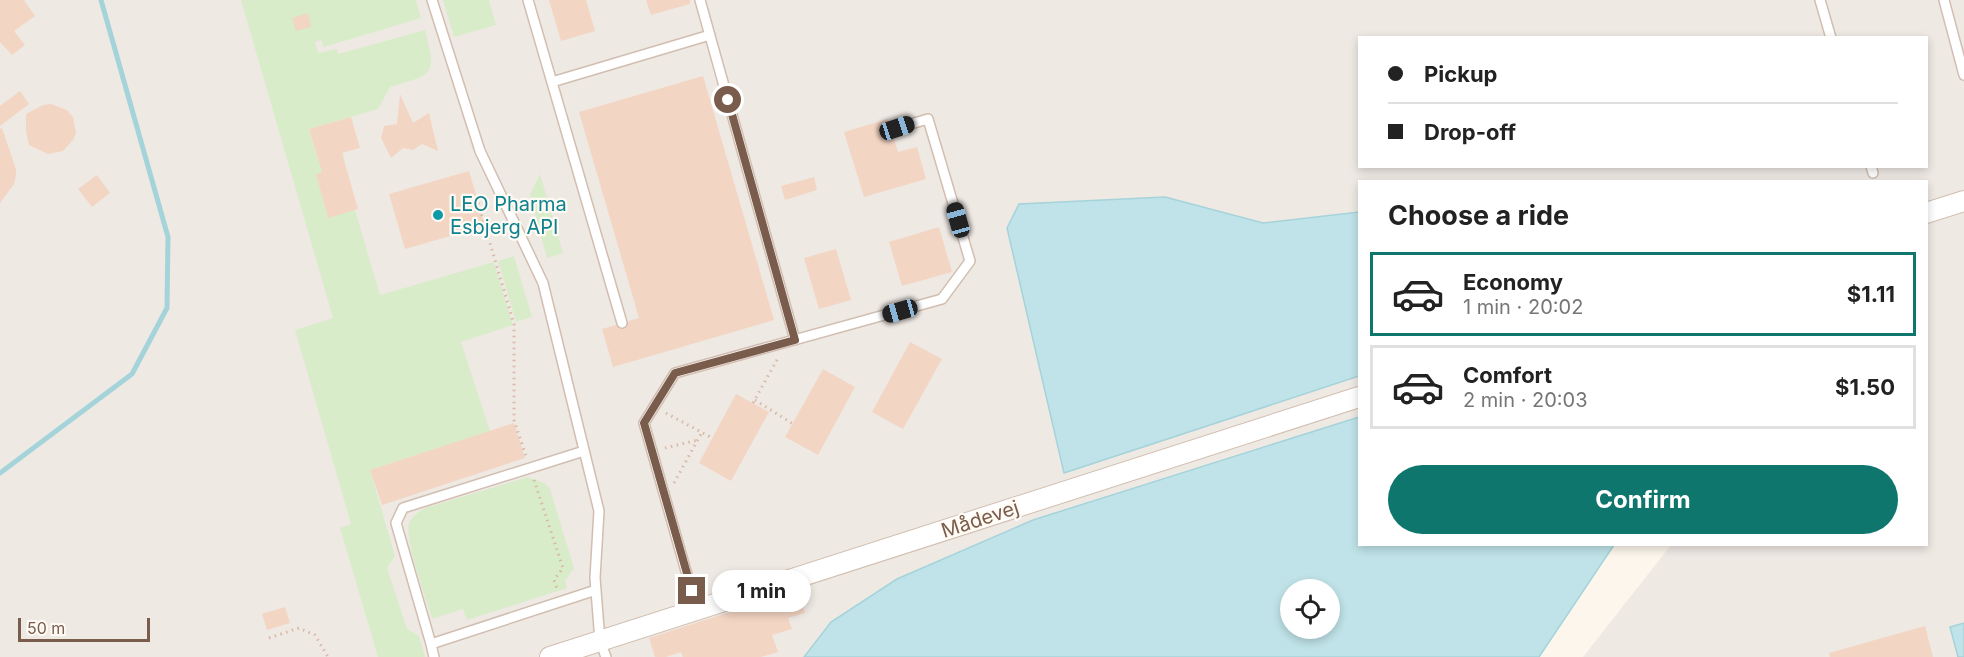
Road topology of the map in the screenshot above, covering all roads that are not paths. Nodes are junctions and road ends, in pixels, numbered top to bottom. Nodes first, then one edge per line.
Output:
1 (432, 0) edge
2 (528, 0) edge
3 (700, 0) edge
4 (1820, 0) edge
5 (1944, 0) edge
6 (710, 35) junction
7 (1830, 36) edge
8 (1964, 75) edge
9 (552, 82) junction
10 (897, 128) dead end
11 (1964, 201) edge
12 (1928, 212) edge
13 (622, 323) dead end
14 (791, 341) junction
15 (1358, 397) edge
16 (584, 451) junction
17 (596, 590) junction
18 (697, 610) junction
19 (430, 644) junction
20 (603, 649) edge
21 (434, 657) edge
22 (550, 657) edge

1 - 16 lane
2 - 9 lane
3 - 6 lane
4 - 7 lane
5 - 8 lane
6 - 9 lane
6 - 14 lane
9 - 13 lane
10 - 14 lane
11 - 12 street
14 - 18 lane
15 - 18 street, Mådevej
16 - 17 lane
16 - 19 lane
17 - 19 lane
17 - 20 lane
18 - 20 street, Mådevej
19 - 21 lane
20 - 22 street, Mådevej

